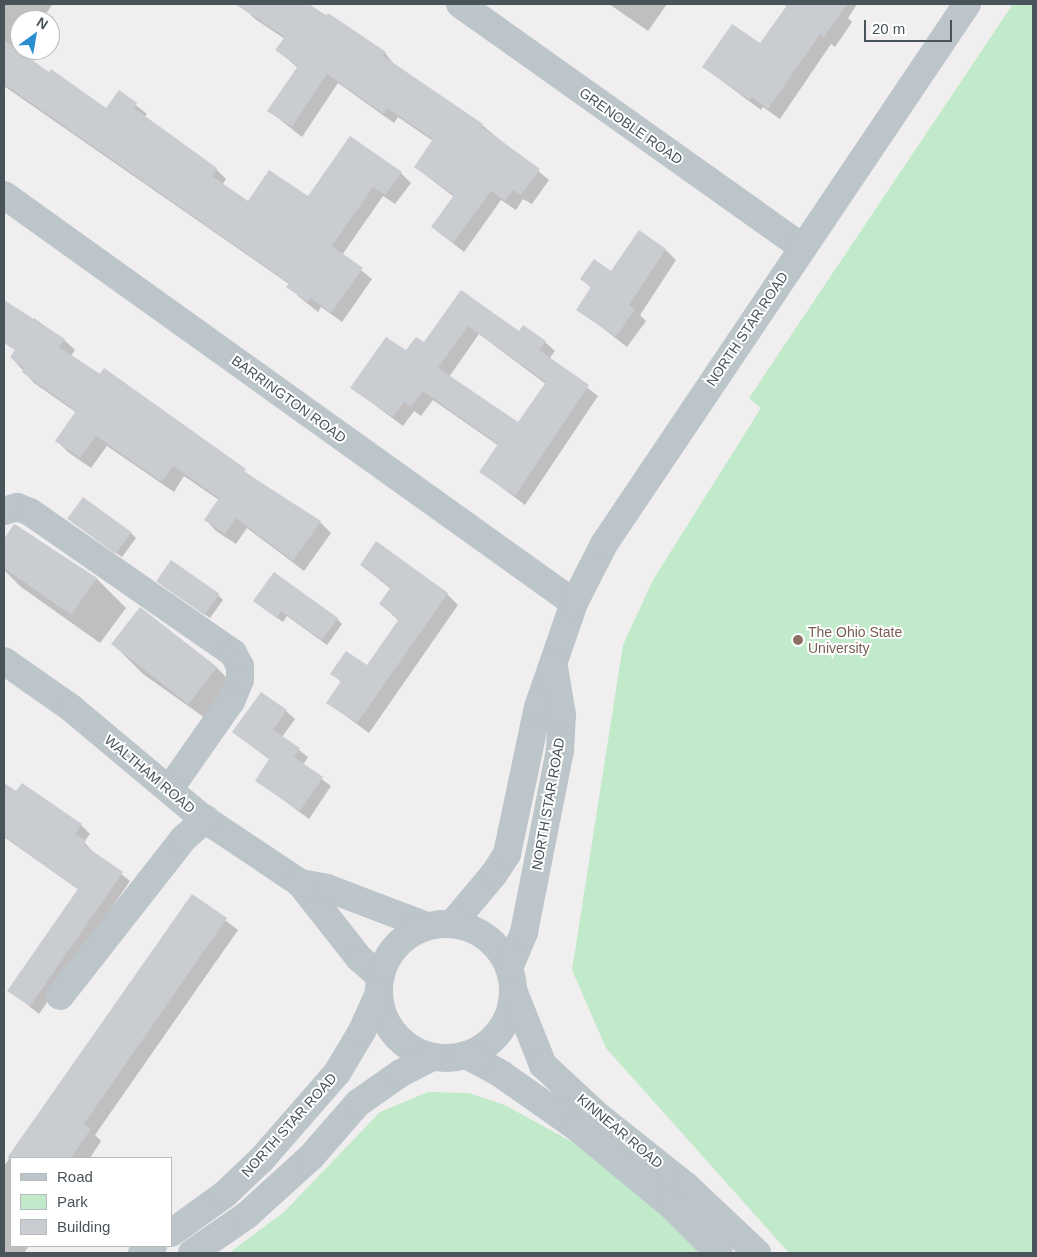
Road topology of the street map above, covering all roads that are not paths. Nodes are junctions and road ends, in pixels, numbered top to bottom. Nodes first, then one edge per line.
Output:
1 (460, 4) edge
2 (967, 4) edge
3 (4, 195) edge
4 (802, 247) junction
5 (4, 511) edge
6 (574, 603) junction
7 (4, 662) edge
8 (554, 668) junction
9 (169, 790) junction
10 (206, 819) junction
11 (300, 883) junction
12 (440, 925) junction
13 (511, 978) junction
14 (379, 984) junction
15 (60, 996) dead end
16 (466, 1055) junction
17 (432, 1057) junction
18 (172, 1232) edge
19 (192, 1253) edge
20 (719, 1253) edge
21 (757, 1253) edge

1 - 4 street, GRENOBLE ROAD
2 - 4 street, NORTH STAR ROAD
3 - 6 street, BARRINGTON ROAD
4 - 6 street, NORTH STAR ROAD
5 - 9 street
6 - 8 street, NORTH STAR ROAD
7 - 9 street, WALTHAM ROAD
8 - 12 street, NORTH STAR ROAD
8 - 13 street, NORTH STAR ROAD
9 - 10 street, WALTHAM ROAD
10 - 11 street, WALTHAM ROAD
10 - 15 street
11 - 12 street, WALTHAM ROAD
11 - 14 street, WALTHAM ROAD
12 - 13 street
12 - 14 street
13 - 16 street
13 - 21 street, KINNEAR ROAD
14 - 17 street
14 - 18 street, NORTH STAR ROAD
16 - 17 street
16 - 20 street, KINNEAR ROAD
17 - 19 street

